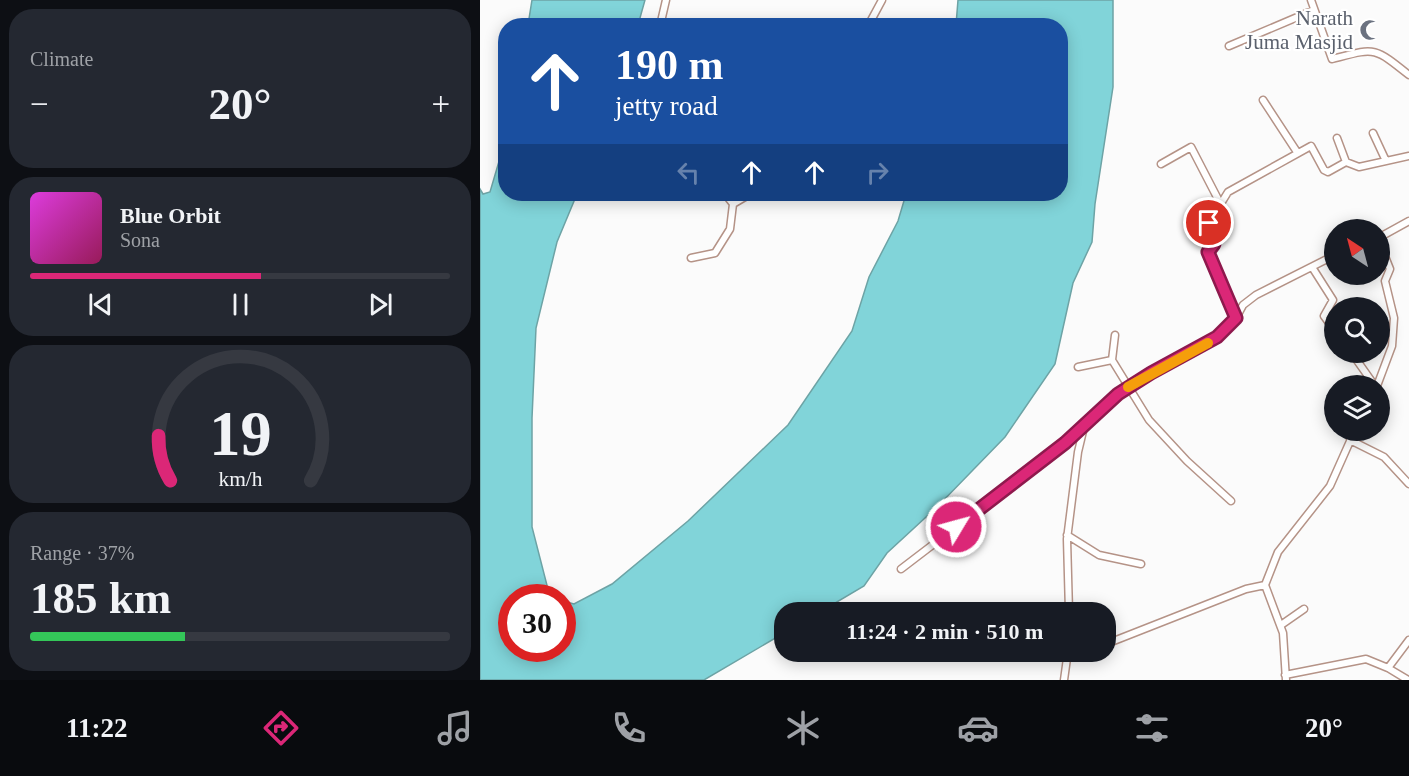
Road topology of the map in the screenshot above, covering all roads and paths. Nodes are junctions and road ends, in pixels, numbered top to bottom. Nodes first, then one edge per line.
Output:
1 (666, 0) edge
2 (882, 0) edge
3 (1311, 0) edge
4 (1314, 10) junction
5 (662, 18) edge
6 (872, 18) edge
7 (1228, 46) dead end
8 (1409, 75) edge
9 (1263, 100) dead end
10 (1373, 133) dead end
11 (1337, 138) dead end
12 (1297, 152) junction
13 (1409, 156) edge
14 (1386, 161) junction
15 (1346, 162) junction
16 (1161, 164) dead end
17 (731, 201) edge
18 (738, 201) edge
19 (1220, 203) junction
20 (733, 204) junction
21 (1409, 221) edge
22 (1390, 231) edge
23 (691, 258) dead end
24 (1324, 261) edge
25 (1312, 267) junction
26 (1386, 285) edge
27 (1331, 297) edge
28 (1236, 318) junction
29 (1115, 335) dead end
30 (1112, 360) junction
31 (1078, 367) dead end
32 (1380, 375) edge
33 (1127, 387) junction
34 (1088, 421) junction
35 (1350, 441) edge
36 (1352, 441) edge
37 (1409, 483) edge
38 (1230, 501) dead end
39 (1067, 535) junction
40 (1141, 564) dead end
41 (901, 569) dead end
42 (1265, 585) junction
43 (1069, 602) edge
44 (1304, 609) dead end
45 (1281, 625) junction
46 (1409, 640) edge
47 (1116, 642) edge
48 (1068, 662) edge
49 (1388, 668) junction
50 (1286, 677) edge
51 (1064, 680) edge
52 (1408, 680) edge

1 - 5 street
2 - 6 street
3 - 4 street
4 - 7 street
4 - 8 street
9 - 12 street
10 - 14 street
11 - 15 street
12 - 15 street
12 - 19 street
13 - 14 street
14 - 15 street
16 - 19 street
17 - 20 street
18 - 20 street
19 - 28 street
20 - 23 street
21 - 22 street
24 - 25 street
25 - 27 street
25 - 28 street
26 - 32 street
28 - 33 street
29 - 30 street
30 - 31 street
30 - 33 street
33 - 34 street
33 - 38 street
34 - 39 street
34 - 41 street
35 - 42 street
36 - 37 street
39 - 40 street
39 - 43 street
42 - 45 street
42 - 47 street
44 - 45 street
45 - 50 street
46 - 49 street
48 - 51 street
49 - 50 street
49 - 52 street

